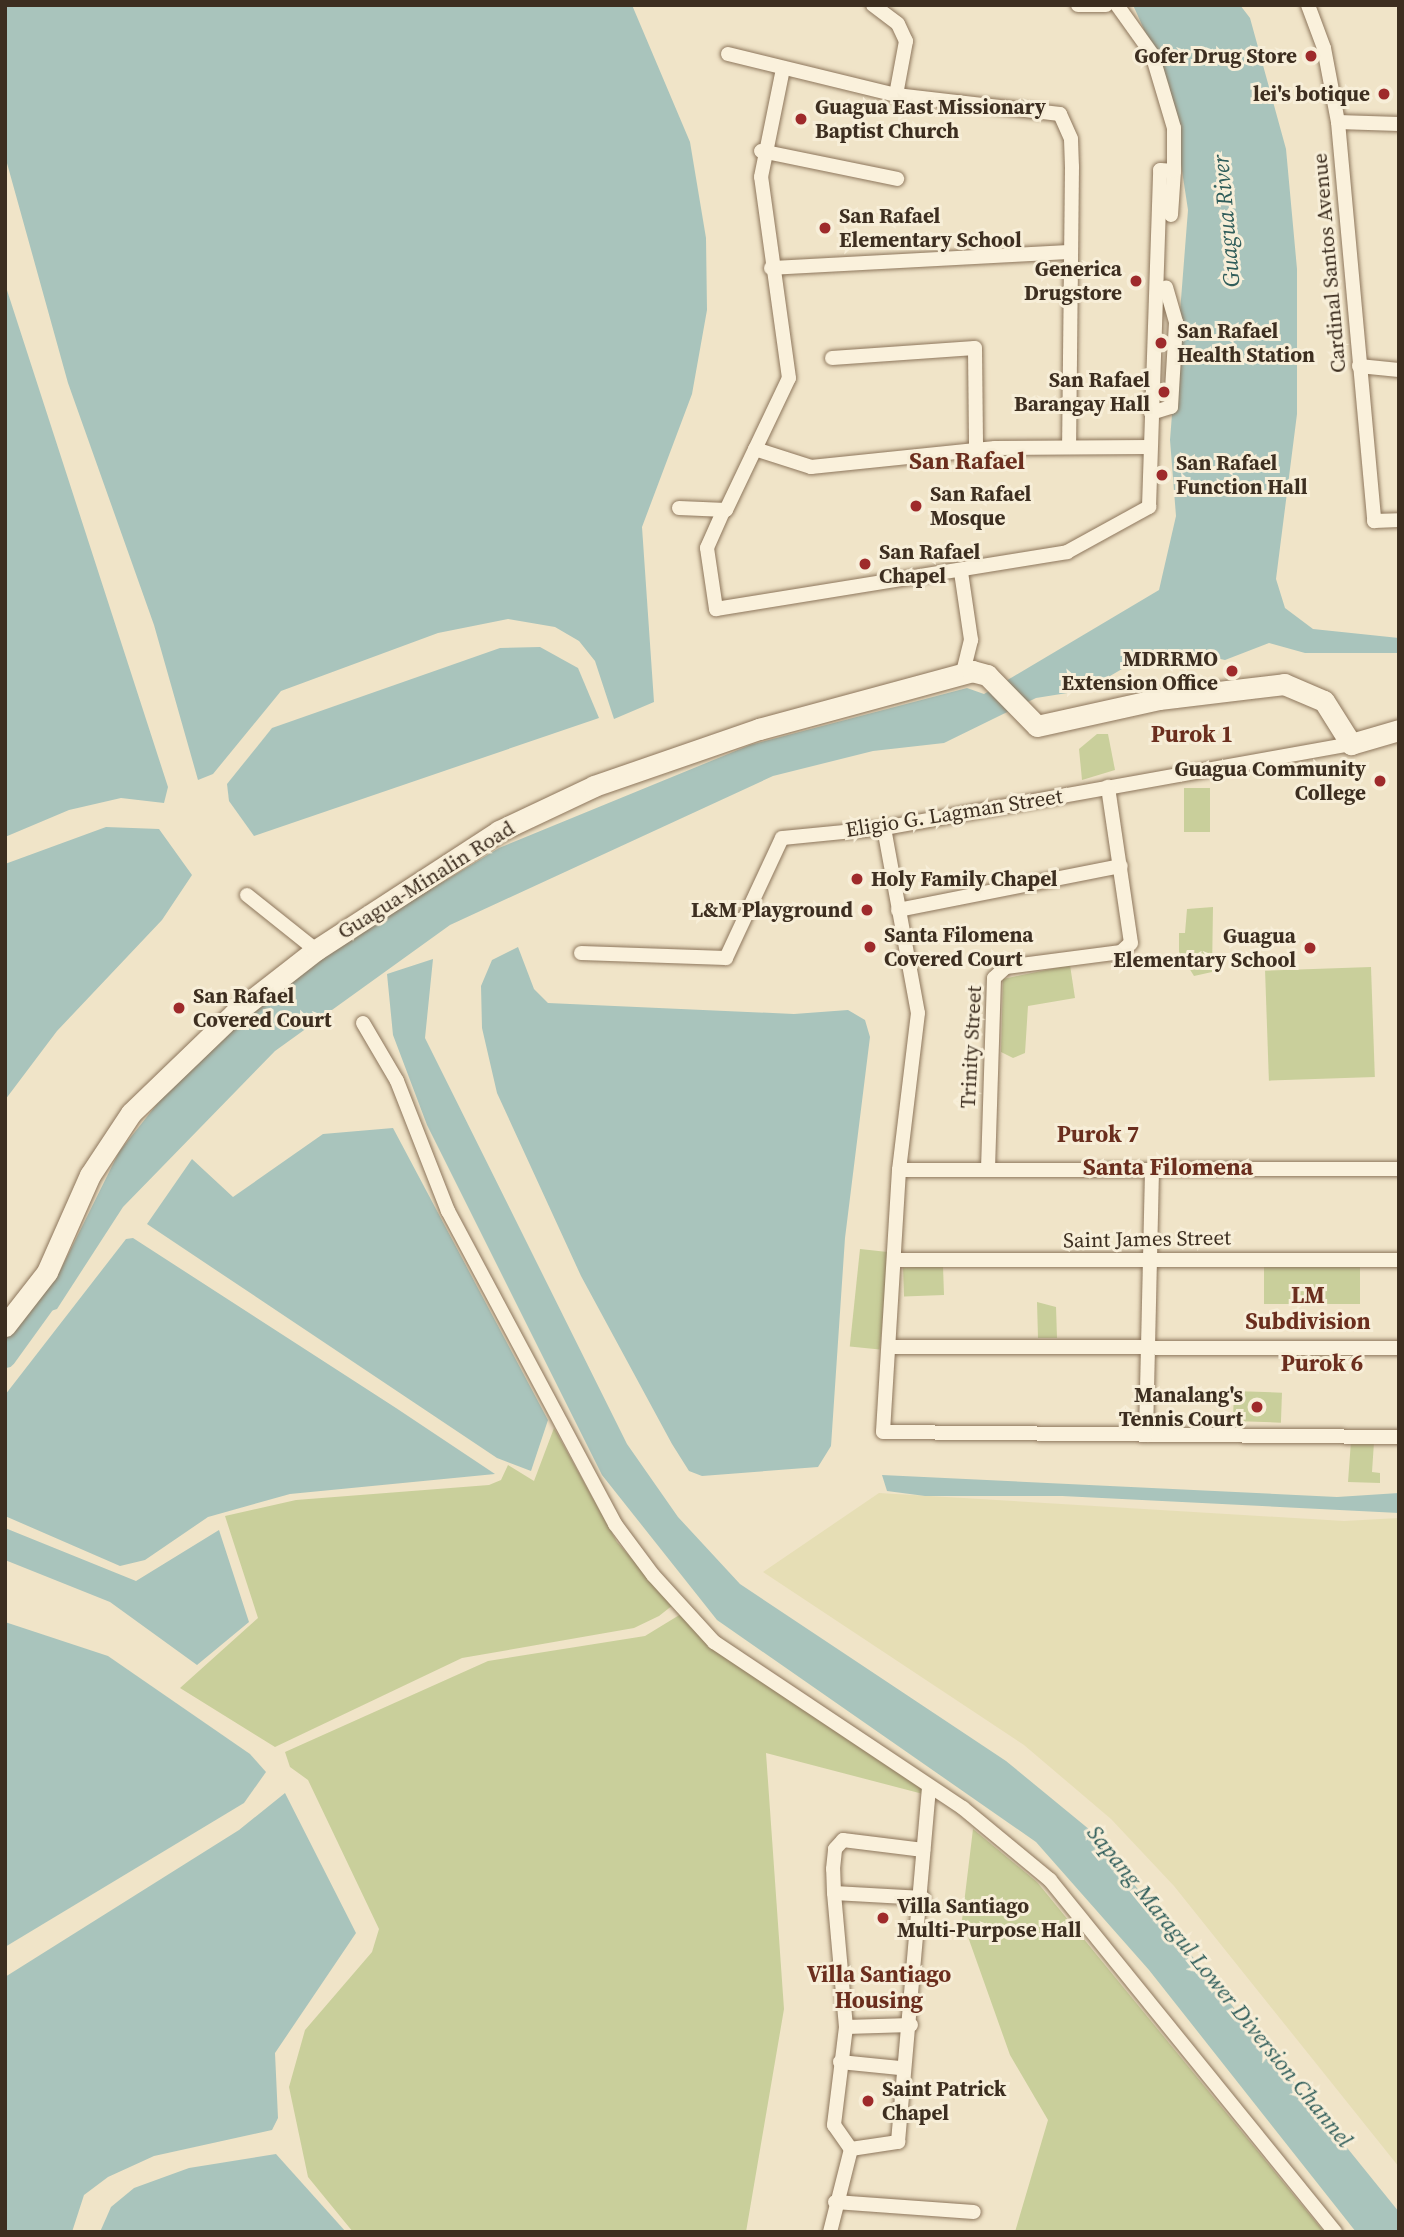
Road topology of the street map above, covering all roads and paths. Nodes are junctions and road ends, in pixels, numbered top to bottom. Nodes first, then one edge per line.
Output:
1 (873, 5) edge
2 (1078, 5) edge
3 (1106, 5) edge
4 (1117, 5) edge
5 (1308, 5) edge
6 (728, 54) dead end
7 (783, 69) junction
8 (896, 95) junction
9 (1338, 122) junction
10 (1399, 124) edge
11 (761, 151) junction
12 (1174, 171) junction
13 (897, 179) dead end
14 (1071, 252) junction
15 (771, 268) junction
16 (832, 358) dead end
17 (1359, 366) junction
18 (1399, 370) edge
19 (1151, 413) junction
20 (1069, 447) junction
21 (1149, 447) junction
22 (755, 449) junction
23 (976, 449) junction
24 (679, 508) dead end
25 (722, 514) junction
26 (1399, 520) edge
27 (961, 572) junction
28 (963, 673) junction
29 (1399, 730) edge
30 (1351, 744) junction
31 (1108, 787) junction
32 (884, 828) junction
33 (1121, 866) junction
34 (247, 895) dead end
35 (898, 909) junction
36 (316, 950) junction
37 (581, 953) dead end
38 (363, 1023) dead end
39 (988, 1169) junction
40 (1399, 1169) edge
41 (900, 1170) junction
42 (1152, 1172) junction
43 (1151, 1259) junction
44 (896, 1260) junction
45 (1399, 1260) edge
46 (5, 1326) edge
47 (890, 1347) junction
48 (1150, 1347) junction
49 (1399, 1348) edge
50 (1146, 1435) junction
51 (1399, 1437) edge
52 (929, 1788) junction
53 (923, 1850) junction
54 (834, 1893) junction
55 (923, 1898) junction
56 (911, 2025) junction
57 (846, 2027) junction
58 (840, 2063) junction
59 (900, 2068) junction
60 (851, 2149) junction
61 (835, 2202) junction
62 (974, 2212) dead end
63 (830, 2232) edge
64 (1335, 2232) edge

1 - 8 street
2 - 3 street
4 - 12 street
5 - 9 street, Cardinal Santos Avenue
6 - 7 street
7 - 8 street
7 - 11 street
8 - 14 street
9 - 10 street
9 - 17 street, Cardinal Santos Avenue
11 - 13 street
11 - 15 street
12 - 19 street
12 - 19 street
14 - 15 street
14 - 20 street
15 - 22 street
16 - 23 street
17 - 18 street
17 - 26 street, Cardinal Santos Avenue
19 - 21 street
20 - 21 street
20 - 23 street
21 - 27 street
22 - 23 street
22 - 25 street
24 - 25 street
25 - 27 street
27 - 28 street
28 - 30 main road
28 - 36 main road, Guagua-Minalin Road
29 - 30 main road, Eligio G. Lagman Street
30 - 31 street, Eligio G. Lagman Street
31 - 32 street, Eligio G. Lagman Street
31 - 33 street, Trinity Street
32 - 35 street
32 - 37 street, Eligio G. Lagman Street
33 - 35 street
33 - 39 street, Trinity Street
34 - 36 street
35 - 41 street
36 - 46 main road, Guagua-Minalin Road
38 - 52 street
39 - 41 street
39 - 42 street
40 - 42 street
41 - 44 street
42 - 43 street
43 - 44 street, Saint James Street
43 - 45 street, Saint James Street
43 - 48 street
44 - 47 street
47 - 48 street
47 - 50 street
48 - 49 street
48 - 50 street
50 - 51 street
52 - 53 street
52 - 64 street
53 - 54 street
53 - 55 street
54 - 55 street
54 - 57 street
55 - 56 street
56 - 57 street
56 - 59 street
57 - 58 street
58 - 59 street
58 - 60 street
59 - 60 street
60 - 61 street
61 - 62 street
61 - 63 street

